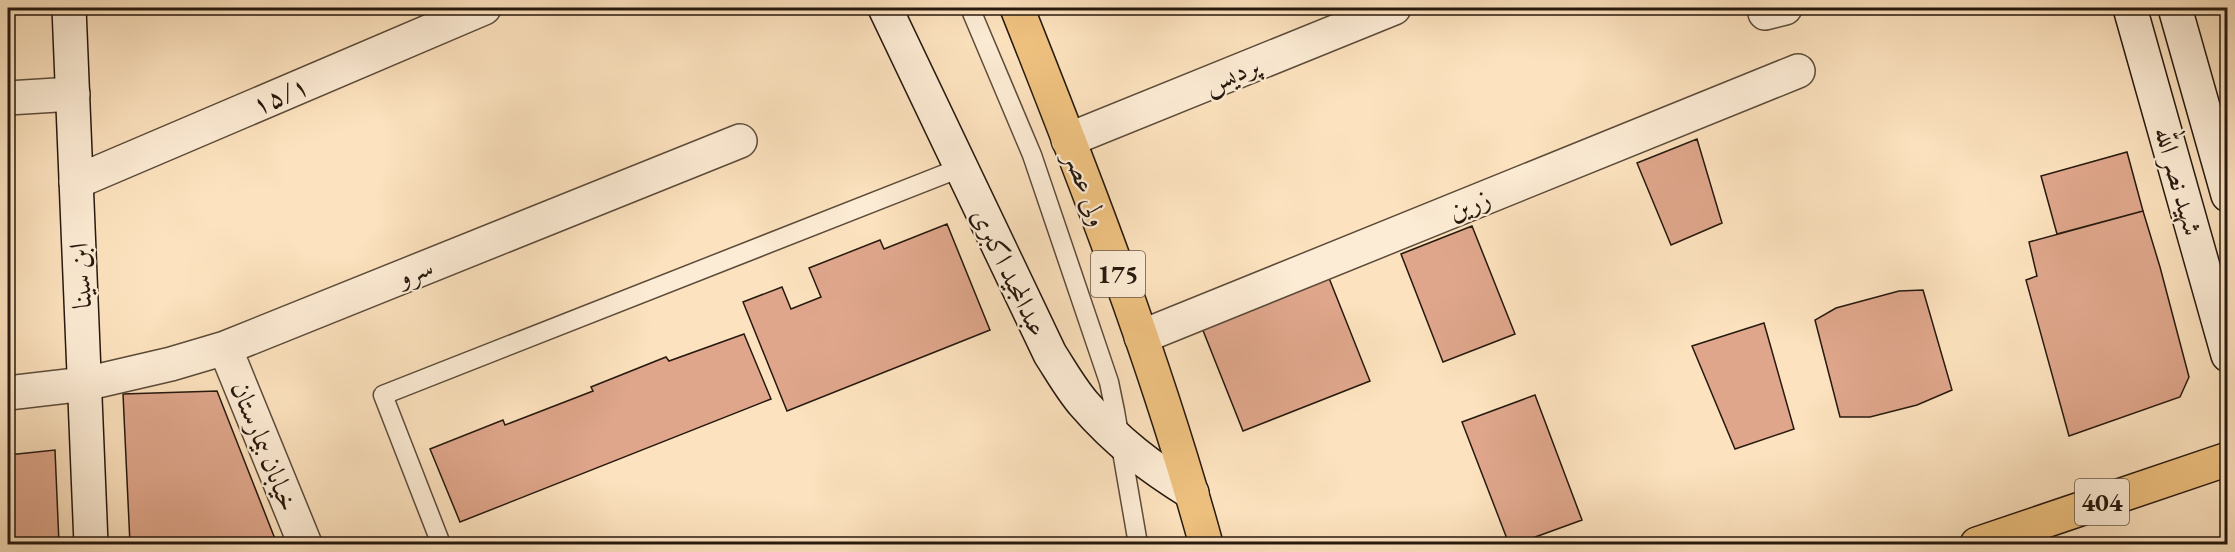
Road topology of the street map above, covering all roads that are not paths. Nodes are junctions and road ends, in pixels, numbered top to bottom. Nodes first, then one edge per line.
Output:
1 (69, 8) edge
2 (484, 8) edge
3 (885, 8) edge
4 (970, 8) edge
5 (1017, 8) edge
6 (1394, 8) edge
7 (2130, 8) edge
8 (2175, 8) edge
9 (1798, 70) dead end
10 (73, 94) junction
11 (8, 98) edge
12 (1068, 140) junction
13 (740, 141) dead end
14 (960, 168) junction
15 (76, 182) junction
16 (2228, 195) edge
17 (1141, 337) junction
18 (225, 348) junction
19 (2228, 355) edge
20 (86, 384) junction
21 (8, 393) edge
22 (1120, 443) junction
23 (2228, 459) edge
24 (1192, 493) junction
25 (1993, 542) edge
26 (91, 544) edge
27 (305, 544) edge
28 (441, 544) edge
29 (1138, 544) edge
30 (1206, 544) edge

1 - 10 street, ابن سینا
2 - 15 street, ۱۵/۱
3 - 14 street, عبدالمجید اکبری
4 - 22 lane
5 - 12 main road, ولی عصر / 175
6 - 12 street, پردیس
7 - 19 street, شهید نصر الله
8 - 16 street
9 - 17 street, زرین
10 - 11 street
10 - 15 street, ابن سینا
12 - 17 main road, ولی عصر / 175
13 - 18 street, سرو
14 - 22 street, عبدالمجید اکبری
14 - 28 lane
15 - 20 street, ابن سینا
17 - 24 main road, ولی عصر / 175
18 - 20 street, سرو
18 - 27 street, خیابان بیمارستان
20 - 21 street, سرو
20 - 26 street, ابن سینا
22 - 24 street, عبدالمجید اکبری
22 - 29 lane
23 - 25 main road, 404
24 - 30 main road, ولی عصر / 175

